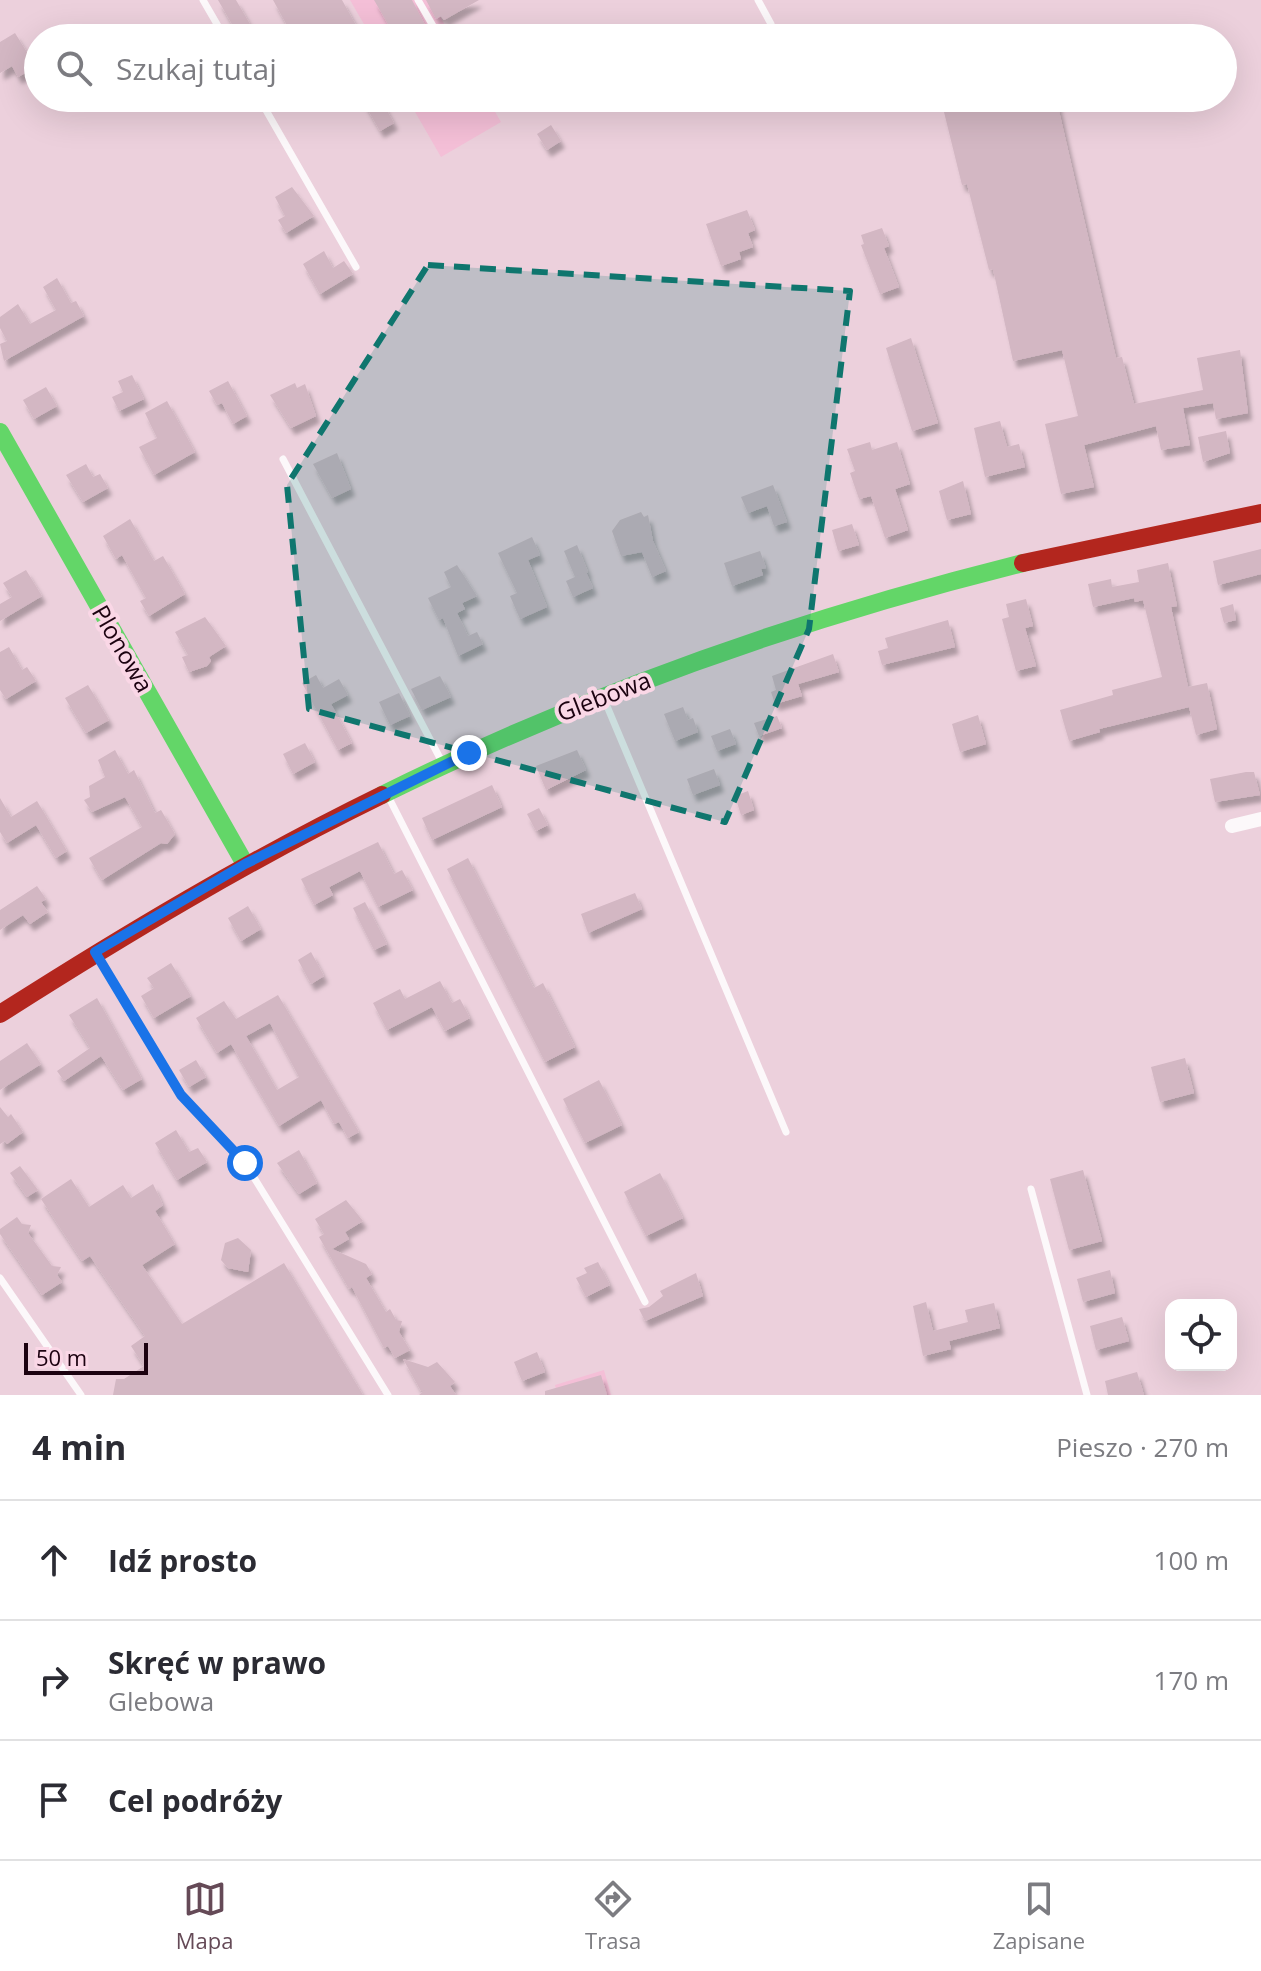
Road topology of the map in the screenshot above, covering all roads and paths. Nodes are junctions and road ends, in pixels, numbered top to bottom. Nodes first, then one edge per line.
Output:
1 (203, 0) edge
2 (418, 0) edge
3 (758, 0) edge
4 (217, 24) edge
5 (432, 24) edge
6 (771, 24) dead end
7 (267, 112) edge
8 (356, 267) dead end
9 (0, 432) edge
10 (283, 459) dead end
11 (1261, 513) edge
12 (603, 697) junction
13 (443, 764) junction
14 (386, 792) junction
15 (1261, 819) edge
16 (1232, 826) dead end
17 (245, 864) junction
18 (95, 952) junction
19 (0, 1014) edge
20 (786, 1132) dead end
21 (1031, 1189) dead end
22 (0, 1278) edge
23 (645, 1302) dead end
24 (81, 1395) edge
25 (388, 1395) edge
26 (1087, 1395) edge

1 - 4 lane
2 - 5 lane
3 - 6 lane
7 - 8 lane
9 - 17 street, Plonowa
10 - 13 lane
11 - 12 street, Glebowa
12 - 13 street, Glebowa
12 - 20 lane
13 - 14 street, Glebowa
14 - 17 street, Glebowa
14 - 23 lane
15 - 16 street
17 - 18 street, Glebowa
18 - 19 street, Glebowa
18 - 25 lane
21 - 26 lane
22 - 24 lane

